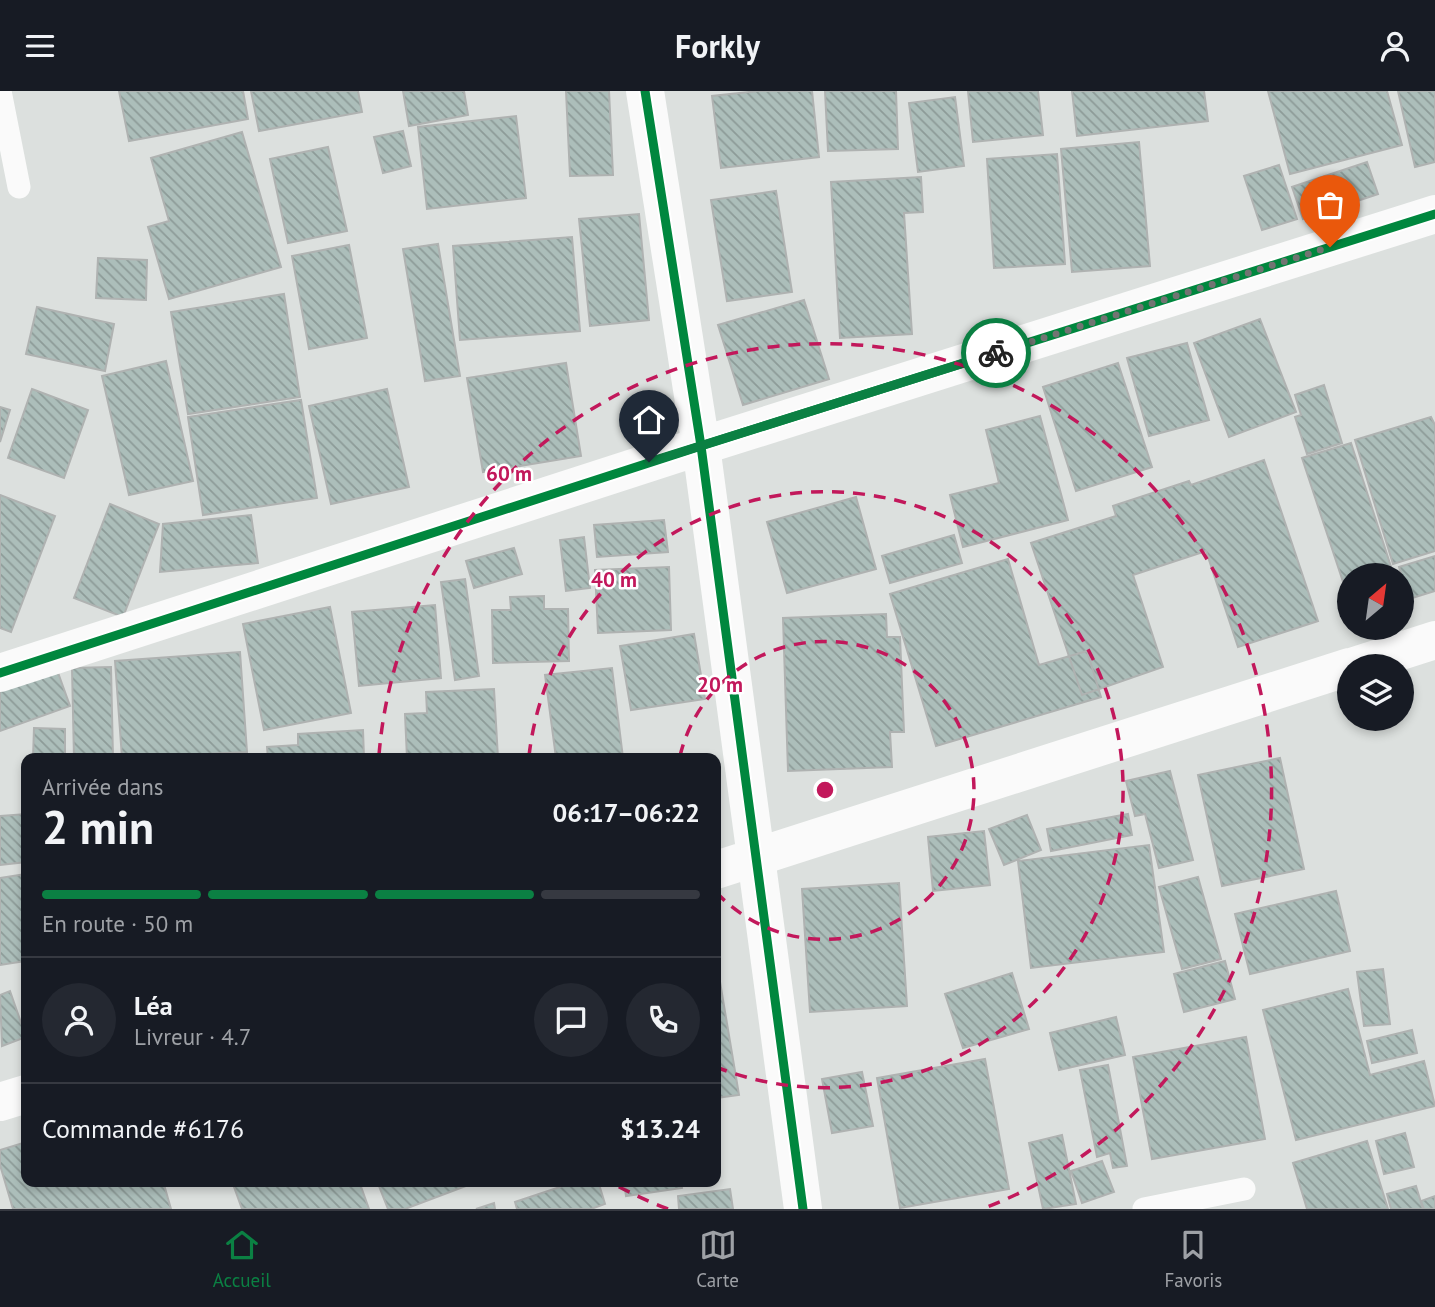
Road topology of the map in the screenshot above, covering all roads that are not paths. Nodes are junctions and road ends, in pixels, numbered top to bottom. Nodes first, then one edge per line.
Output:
1 (0, 91) edge
2 (645, 91) edge
3 (19, 187) dead end
4 (1435, 214) edge
5 (701, 446) junction
6 (1435, 640) edge
7 (1391, 654) edge
8 (1337, 671) edge
9 (0, 673) edge
10 (755, 857) junction
11 (721, 868) edge
12 (21, 1096) edge
13 (0, 1102) edge
14 (1244, 1189) dead end
15 (803, 1209) edge
16 (1144, 1209) edge

1 - 3 lane
2 - 5 street
4 - 5 street
5 - 9 street
5 - 10 street
6 - 7 street
8 - 10 street
10 - 11 street
10 - 15 street
12 - 13 street
14 - 16 lane

